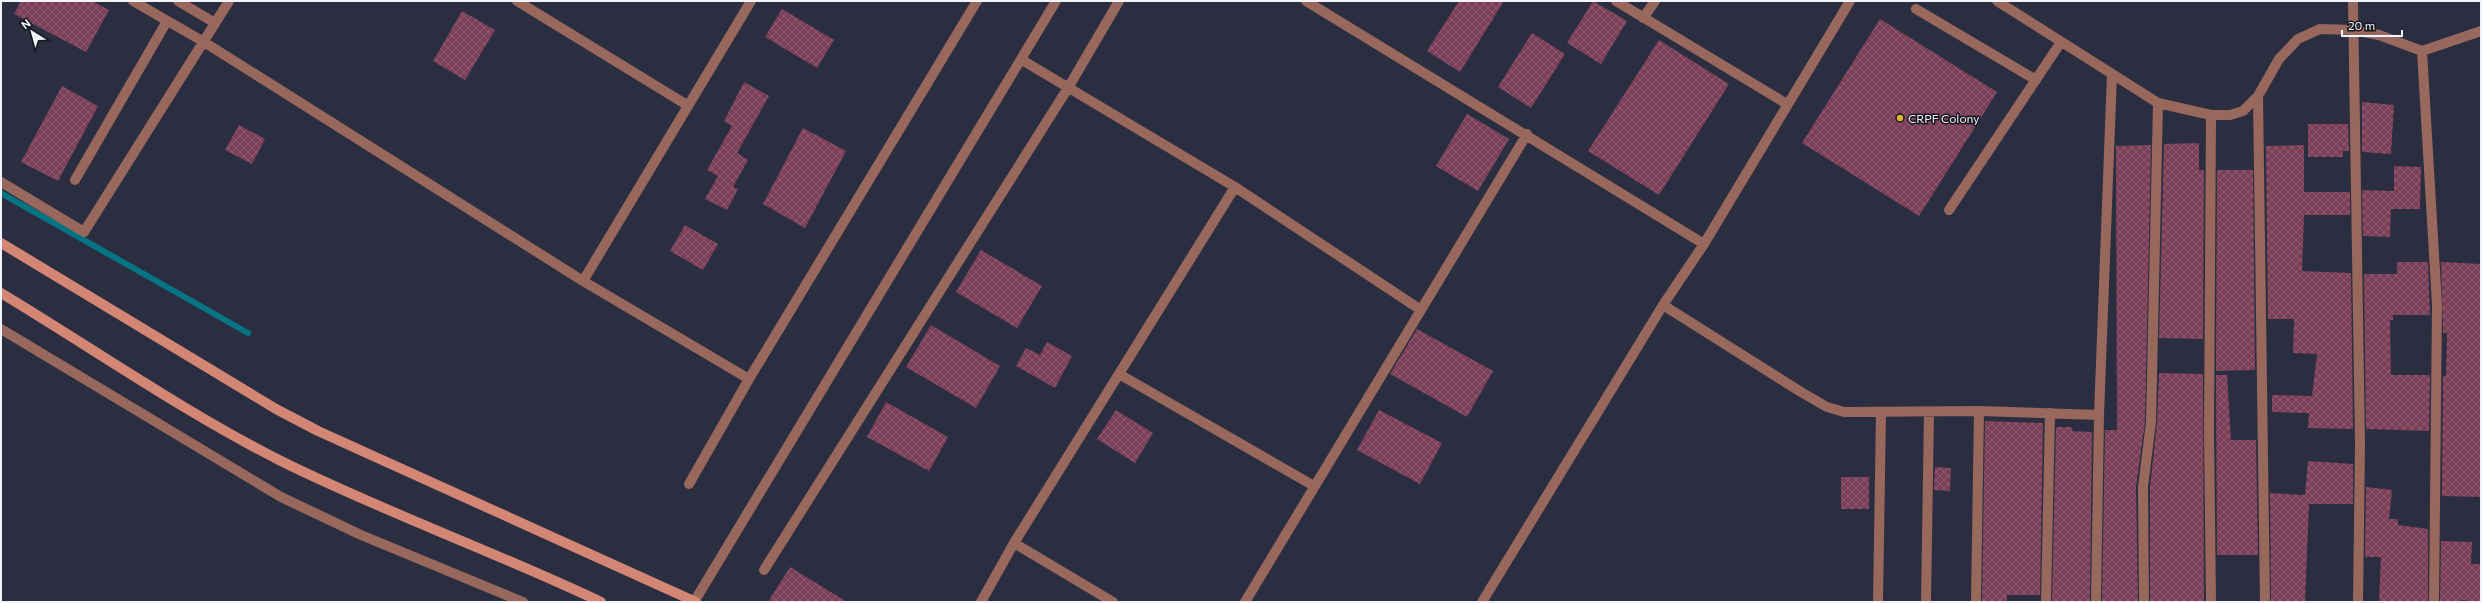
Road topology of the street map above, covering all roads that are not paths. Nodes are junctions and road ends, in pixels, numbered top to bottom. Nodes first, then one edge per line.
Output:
1 (133, 1) edge
2 (178, 1) edge
3 (229, 1) edge
4 (517, 1) edge
5 (751, 1) edge
6 (977, 1) edge
7 (1056, 1) edge
8 (1120, 1) edge
9 (1307, 1) edge
10 (1616, 1) edge
11 (1655, 1) edge
12 (1850, 1) edge
13 (1997, 1) edge
14 (2353, 1) edge
15 (1916, 9) dead end
16 (1644, 18) junction
17 (167, 21) junction
18 (215, 23) junction
19 (2353, 30) junction
20 (2481, 31) edge
21 (204, 42) junction
22 (2061, 42) junction
23 (2422, 51) junction
24 (1022, 60) junction
25 (2112, 74) junction
26 (2036, 80) junction
27 (1068, 88) junction
28 (2258, 96) junction
29 (2158, 103) junction
30 (1787, 104) junction
31 (687, 105) junction
32 (2212, 115) junction
33 (1527, 134) junction
34 (75, 180) dead end
35 (1, 182) edge
36 (1235, 187) junction
37 (1949, 210) dead end
38 (1, 243) edge
39 (1704, 244) junction
40 (583, 281) junction
41 (1, 293) edge
42 (1663, 305) junction
43 (1421, 310) junction
44 (1, 329) edge
45 (1119, 374) junction
46 (749, 379) junction
47 (1978, 411) junction
48 (1881, 412) junction
49 (1929, 412) junction
50 (2050, 413) junction
51 (2099, 415) junction
52 (689, 484) dead end
53 (1314, 486) junction
54 (1014, 543) junction
55 (764, 570) dead end
56 (523, 602) edge
57 (601, 602) edge
58 (695, 602) edge
59 (981, 602) edge
60 (1113, 602) edge
61 (1244, 602) edge
62 (1482, 602) edge
63 (1878, 602) edge
64 (1926, 602) edge
65 (1976, 602) edge
66 (2046, 602) edge
67 (2096, 602) edge
68 (2144, 602) edge
69 (2211, 602) edge
70 (2265, 602) edge
71 (2358, 602) edge
72 (2434, 602) edge

1 - 17 street
2 - 18 street
3 - 18 street
4 - 31 street
5 - 31 street
6 - 46 street
7 - 24 street
8 - 27 street
9 - 33 street
10 - 16 street
11 - 16 street
12 - 30 street
13 - 22 street
14 - 19 street
15 - 26 street
16 - 30 street
17 - 21 street
17 - 34 street
18 - 21 street
19 - 23 street
19 - 28 street
19 - 71 street
20 - 23 street
21 - 35 street
21 - 40 street
22 - 25 street
22 - 26 street
23 - 72 street
24 - 27 street
24 - 58 street
25 - 29 street
25 - 51 street
26 - 37 street
27 - 36 street
27 - 55 street
28 - 32 street
28 - 70 street
29 - 32 street
29 - 68 street
30 - 39 street
31 - 40 street
32 - 69 street
33 - 39 street
33 - 43 street
36 - 43 street
36 - 45 street
38 - 58 main road
39 - 42 street
40 - 46 street
41 - 57 main road
42 - 48 street
42 - 62 street
43 - 53 street
44 - 56 street
45 - 53 street
45 - 54 street
46 - 52 street
47 - 49 street
47 - 50 street
47 - 65 street
48 - 49 street
48 - 63 street
49 - 64 street
50 - 51 street
50 - 66 street
51 - 67 street
53 - 61 street
54 - 59 street
54 - 60 street

